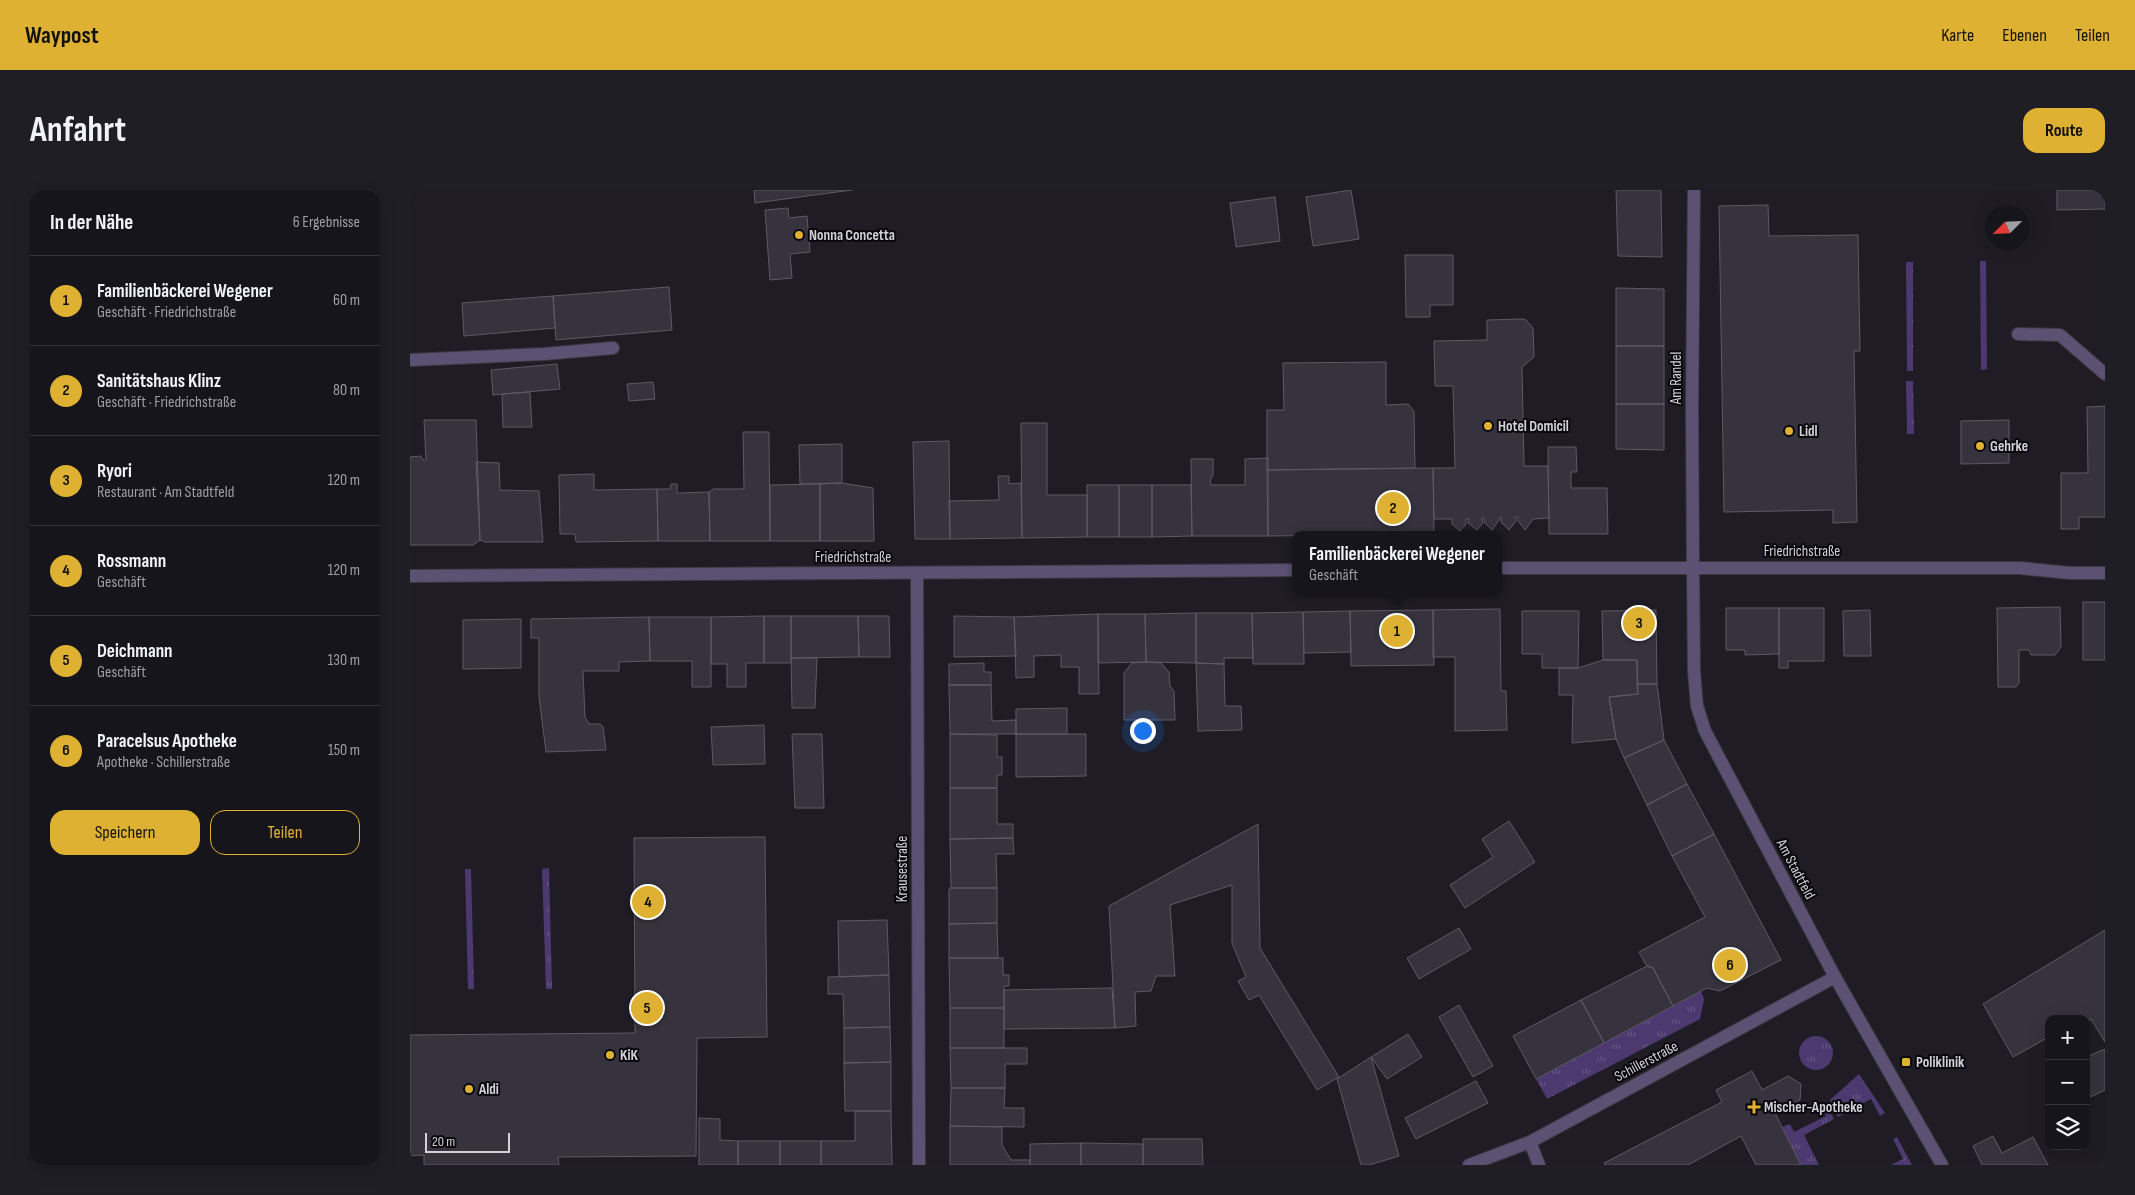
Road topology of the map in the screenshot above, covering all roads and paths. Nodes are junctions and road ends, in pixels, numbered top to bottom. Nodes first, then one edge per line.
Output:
1 (1694, 190) edge
2 (2018, 334) dead end
3 (613, 348) dead end
4 (410, 360) edge
5 (2105, 374) edge
6 (1693, 567) junction
7 (1502, 568) edge
8 (1292, 570) edge
9 (917, 573) junction
10 (2105, 573) edge
11 (410, 576) edge
12 (1835, 977) junction
13 (1530, 1142) junction
14 (919, 1165) edge
15 (1469, 1165) edge
16 (1539, 1165) edge
17 (1942, 1165) edge

1 - 6 street, Am Randel
2 - 5 street
3 - 4 street
6 - 7 street, Friedrichstraße
6 - 10 street, Friedrichstraße
6 - 12 street, Am Stadtfeld
8 - 9 street, Friedrichstraße
9 - 11 street, Friedrichstraße
9 - 14 street, Krausestraße
12 - 13 street, Schillerstraße
12 - 17 street, Am Stadtfeld
13 - 15 street, Schillerstraße
13 - 16 street

